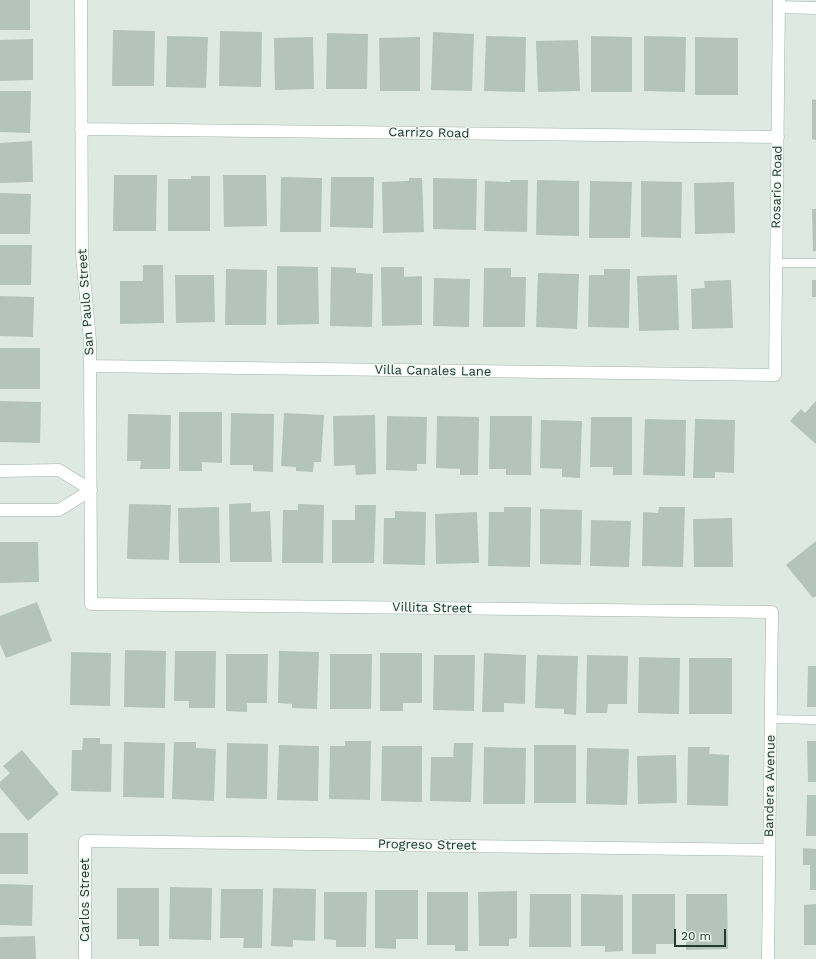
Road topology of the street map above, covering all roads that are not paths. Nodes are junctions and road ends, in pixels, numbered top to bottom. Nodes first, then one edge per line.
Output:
1 (81, 0) edge
2 (779, 4) edge
3 (816, 8) edge
4 (81, 129) junction
5 (778, 138) junction
6 (776, 263) junction
7 (816, 263) edge
8 (90, 366) junction
9 (775, 375) joint
10 (0, 471) edge
11 (91, 490) junction
12 (0, 510) edge
13 (91, 604) joint
14 (772, 612) joint
15 (770, 719) junction
16 (816, 720) edge
17 (85, 841) joint
18 (769, 850) junction
19 (85, 959) edge
20 (768, 959) edge

1 - 4 street, San Paulo Street
2 - 3 street
2 - 5 street, Rosario Road
4 - 5 street, Carrizo Road
4 - 8 street, San Paulo Street
5 - 6 street, Rosario Road
6 - 7 lane
6 - 9 street, Rosario Road
8 - 9 street, Villa Canales Lane
8 - 11 street, San Paulo Street
10 - 11 street
11 - 12 street
11 - 13 street, San Paulo Street
13 - 14 street, Villita Street
14 - 15 street, Bandera Avenue
15 - 16 lane
15 - 18 street, Bandera Avenue
17 - 18 street, Progreso Street
17 - 19 street, Carlos Street
18 - 20 street, Bandera Avenue

